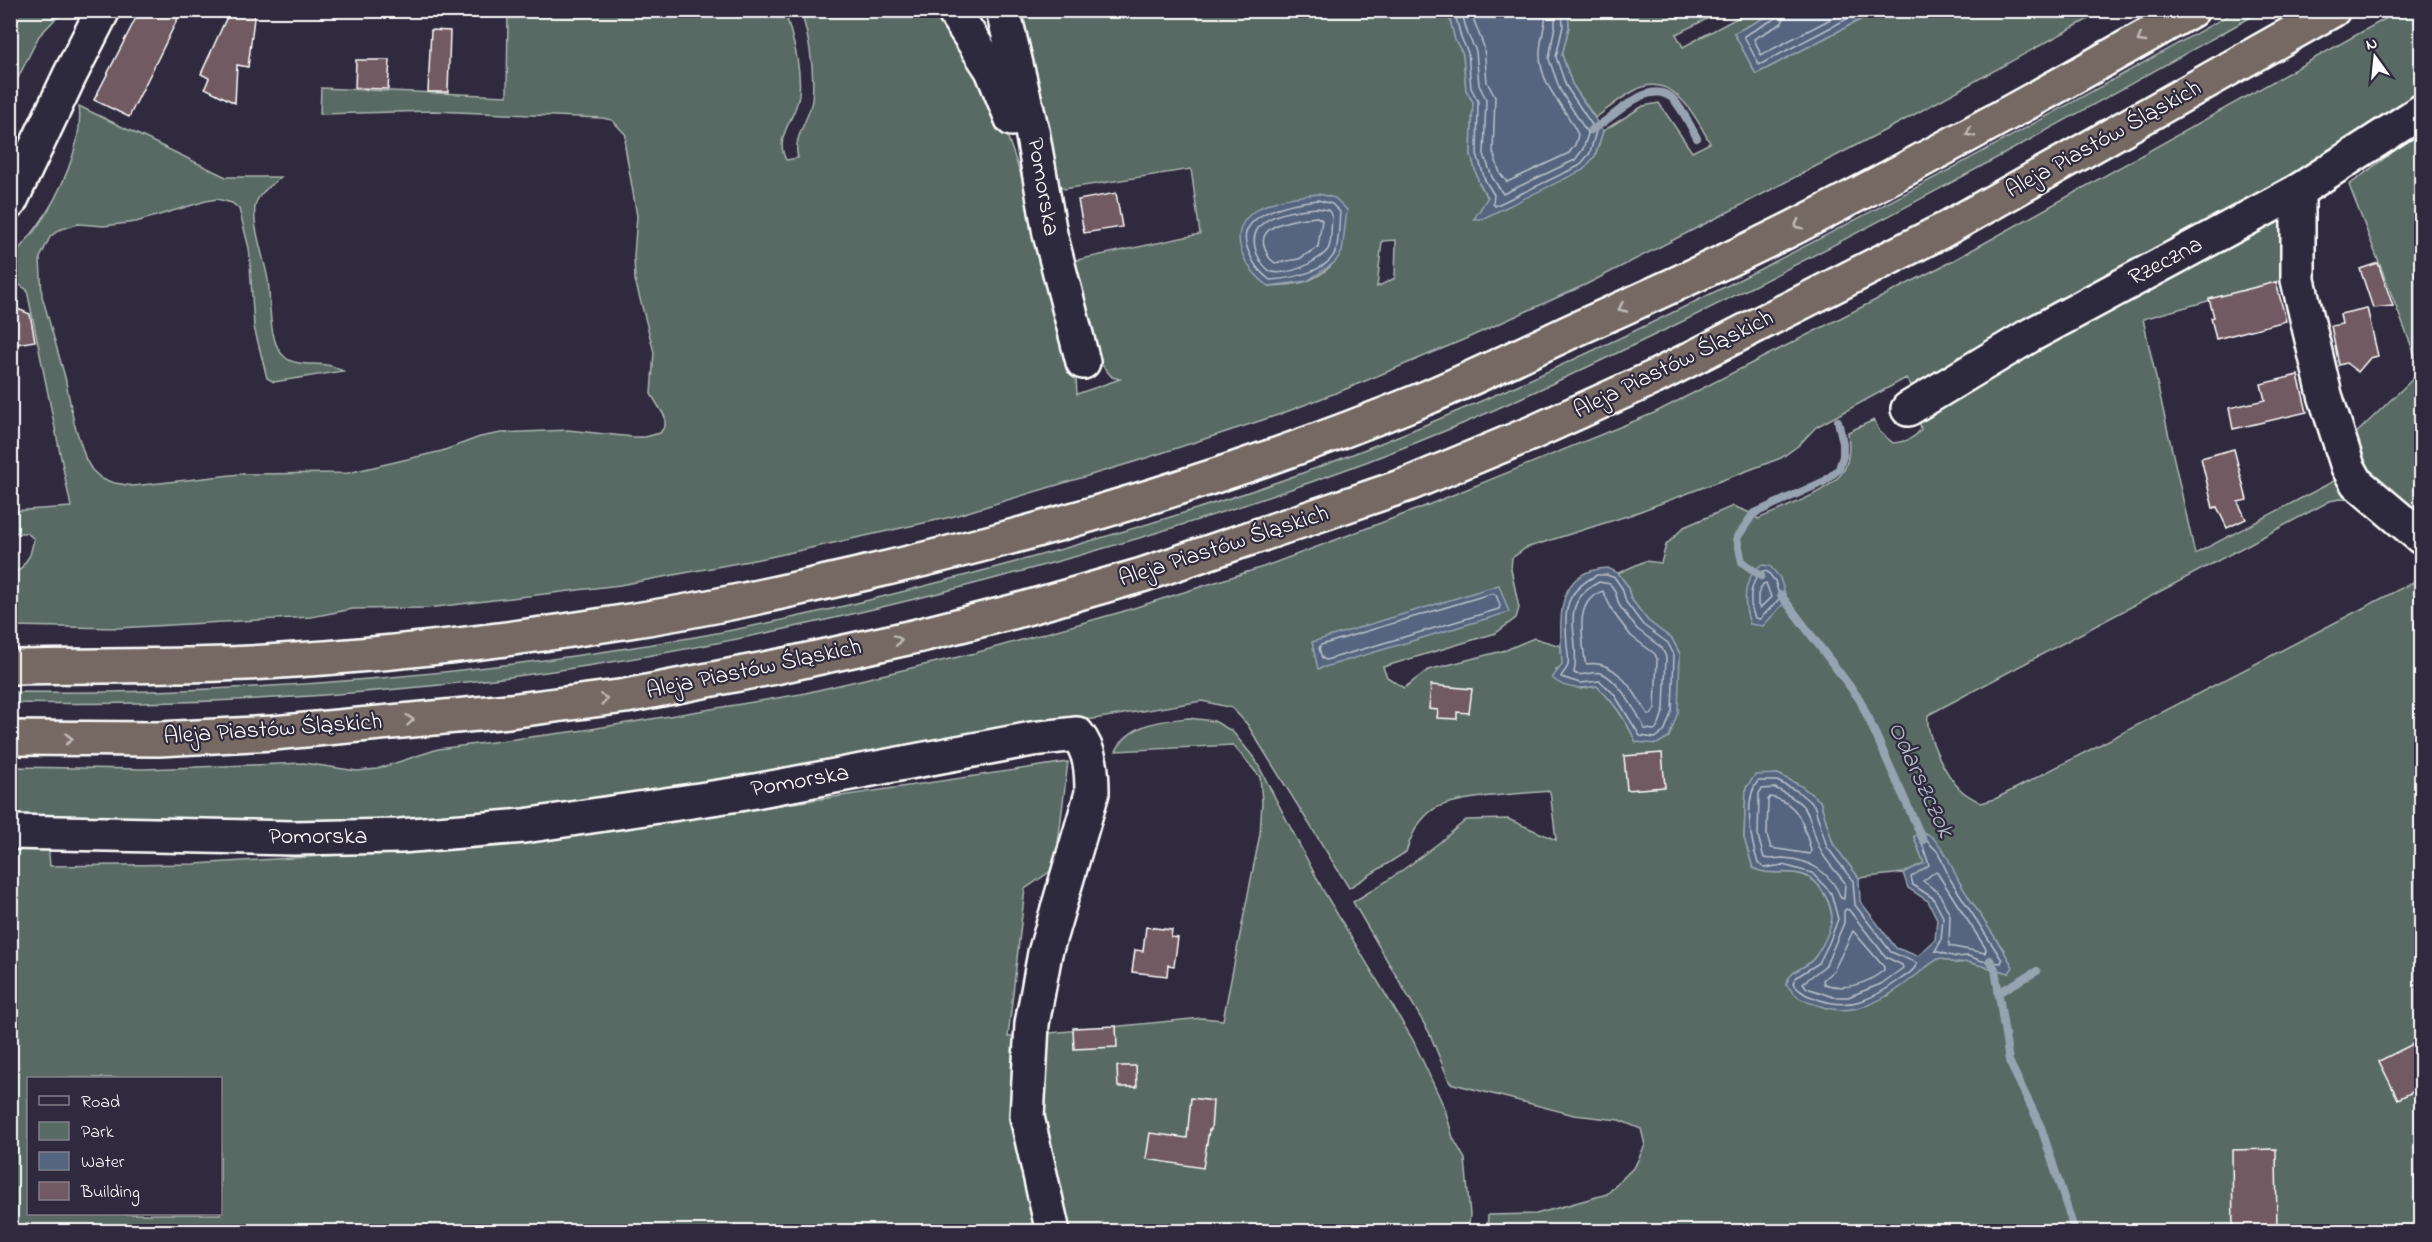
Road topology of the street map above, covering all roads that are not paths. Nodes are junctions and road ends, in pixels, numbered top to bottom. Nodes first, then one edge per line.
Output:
1 (103, 10) edge
2 (953, 10) edge
3 (1003, 10) edge
4 (2192, 10) edge
5 (2332, 10) edge
6 (2421, 111) edge
7 (2298, 192) junction
8 (10, 202) edge
9 (1045, 206) junction
10 (1083, 362) dead end
11 (1908, 409) dead end
12 (2421, 538) edge
13 (10, 667) edge
14 (10, 738) edge
15 (10, 832) edge
16 (1053, 1232) edge

1 - 8 street
2 - 9 street
3 - 9 street, Pomorska
4 -> 13 highway
14 -> 5 highway, Aleja Piastów Śląskich
6 - 7 street, Rzeczna
7 - 11 street, Rzeczna
7 - 12 street
9 - 10 street, Pomorska
15 - 16 street, Pomorska

